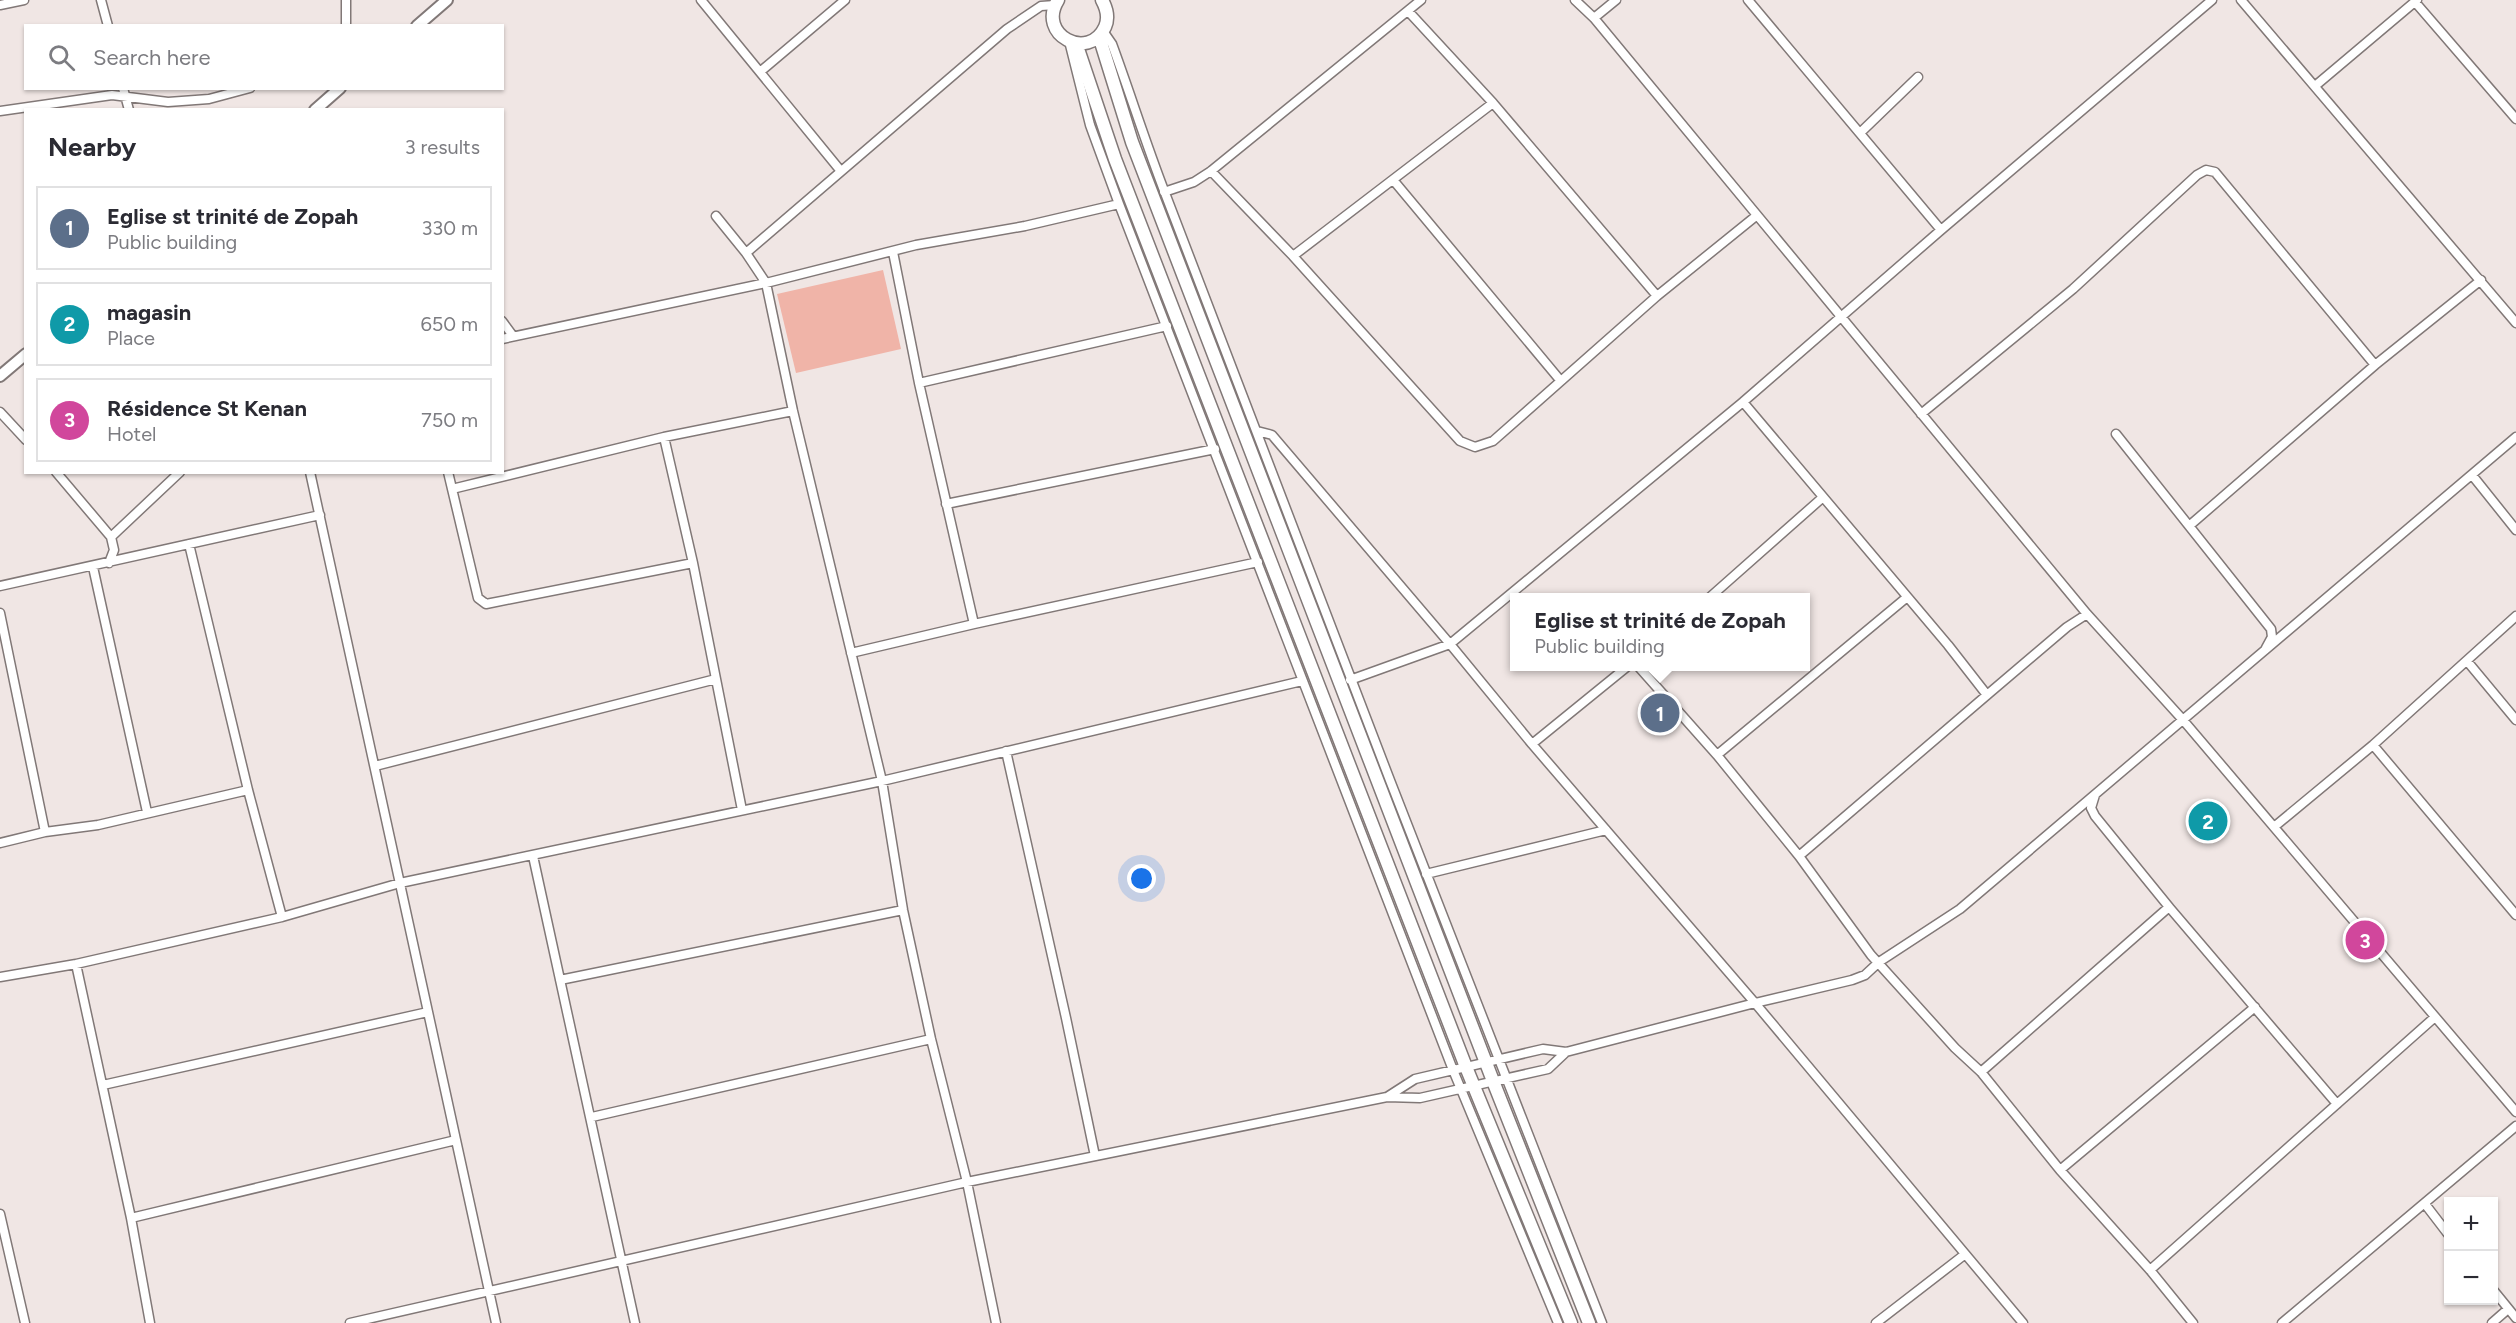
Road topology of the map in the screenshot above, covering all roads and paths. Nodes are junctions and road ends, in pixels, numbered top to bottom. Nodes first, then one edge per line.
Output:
1 (24, 0) edge
2 (101, 0) edge
3 (346, 0) edge
4 (447, 0) edge
5 (701, 0) edge
6 (845, 0) edge
7 (1102, 0) edge
8 (1421, 0) edge
9 (1575, 0) edge
10 (1616, 0) edge
11 (1748, 0) edge
12 (2212, 0) edge
13 (2241, 0) edge
14 (2416, 1) edge
15 (1054, 2) edge
16 (0, 5) edge
17 (1408, 10) junction
18 (1594, 18) junction
19 (107, 24) edge
20 (346, 24) edge
21 (419, 24) edge
22 (1101, 33) junction
23 (1072, 42) junction
24 (761, 71) junction
25 (1918, 77) dead end
26 (2315, 86) junction
27 (243, 90) edge
28 (338, 90) edge
29 (124, 92) edge
30 (1493, 103) junction
31 (128, 108) edge
32 (321, 108) edge
33 (0, 111) edge
34 (2516, 119) edge
35 (1861, 132) junction
36 (840, 170) junction
37 (1211, 171) junction
38 (1394, 181) junction
39 (1164, 192) junction
40 (1119, 204) junction
41 (716, 216) dead end
42 (1756, 216) junction
43 (1941, 230) junction
44 (893, 252) junction
45 (746, 253) junction
46 (1293, 256) junction
47 (2481, 280) junction
48 (766, 283) junction
49 (1657, 296) junction
50 (1842, 316) junction
51 (2516, 323) edge
52 (504, 324) edge
53 (1167, 326) junction
54 (513, 336) junction
55 (504, 338) edge
56 (24, 356) edge
57 (2375, 365) junction
58 (0, 376) edge
59 (1560, 380) junction
60 (920, 383) junction
61 (1743, 402) junction
62 (793, 411) junction
63 (0, 412) edge
64 (1921, 414) junction
65 (1257, 431) junction
66 (2116, 434) dead end
67 (664, 436) junction
68 (2516, 437) edge
69 (24, 438) edge
70 (1215, 449) junction
71 (58, 474) edge
72 (178, 474) edge
73 (310, 474) edge
74 (448, 474) edge
75 (2472, 475) junction
76 (452, 489) junction
77 (1822, 498) junction
78 (946, 504) junction
79 (320, 515) junction
80 (2189, 526) junction
81 (2516, 530) edge
82 (111, 537) junction
83 (189, 544) junction
84 (1258, 562) junction
85 (109, 563) junction
86 (693, 564) junction
87 (93, 567) junction
88 (0, 586) edge
89 (1512, 593) edge
90 (1714, 593) edge
91 (1510, 594) edge
92 (1906, 597) junction
93 (0, 613) edge
94 (2087, 614) junction
95 (2516, 616) edge
96 (974, 624) junction
97 (1450, 644) junction
98 (2264, 651) junction
99 (850, 653) junction
100 (2467, 661) junction
101 (1622, 671) edge
102 (1642, 671) edge
103 (716, 679) junction
104 (1350, 680) junction
105 (1302, 681) junction
106 (1987, 695) junction
107 (2183, 720) junction
108 (2516, 720) edge
109 (1532, 744) junction
110 (2373, 745) junction
111 (1006, 751) junction
112 (1717, 755) junction
113 (375, 766) junction
114 (882, 781) junction
115 (248, 790) junction
116 (2096, 794) junction
117 (742, 810) junction
118 (147, 812) junction
119 (2274, 827) junction
120 (1606, 830) junction
121 (45, 832) junction
122 (0, 843) edge
123 (533, 856) junction
124 (1799, 856) junction
125 (1426, 874) junction
126 (400, 883) junction
127 (2169, 908) junction
128 (903, 910) junction
129 (2516, 915) edge
130 (282, 917) junction
131 (1879, 962) junction
132 (76, 964) junction
133 (0, 977) edge
134 (561, 980) junction
135 (1755, 1003) junction
136 (2255, 1007) junction
137 (428, 1012) junction
138 (2435, 1017) junction
139 (931, 1039) junction
140 (1566, 1052) junction
141 (1492, 1061) junction
142 (1460, 1069) junction
143 (1981, 1072) junction
144 (1500, 1080) junction
145 (103, 1085) junction
146 (1467, 1087) junction
147 (1387, 1097) junction
148 (2337, 1104) junction
149 (2516, 1112) edge
150 (592, 1116) junction
151 (2516, 1126) edge
152 (456, 1140) junction
153 (1095, 1156) junction
154 (2060, 1170) junction
155 (968, 1182) junction
156 (2425, 1204) junction
157 (0, 1214) edge
158 (131, 1218) junction
159 (2444, 1229) edge
160 (4, 1250) edge
161 (1964, 1255) junction
162 (621, 1259) junction
163 (2150, 1270) junction
164 (489, 1292) junction
165 (2498, 1297) edge
166 (2508, 1309) junction
167 (2516, 1318) edge
168 (25, 1323) edge
169 (150, 1323) edge
170 (350, 1323) edge
171 (496, 1323) edge
172 (635, 1323) edge
173 (996, 1323) edge
174 (1558, 1323) edge
175 (1571, 1323) edge
176 (1589, 1323) edge
177 (1602, 1323) edge
178 (1876, 1323) edge
179 (2023, 1323) edge
180 (2193, 1323) edge
181 (2282, 1323) edge
182 (2492, 1323) edge

1 - 16 street
2 - 19 street
3 - 20 street
4 - 21 street
5 - 24 street
6 - 24 street
7 - 22 main road
8 - 17 street
9 - 18 street
10 - 18 street
11 - 35 street
12 - 43 street
13 - 26 street
14 - 26 street
14 - 34 street
15 - 23 main road
15 - 36 street
17 - 30 street
17 - 37 street
18 - 42 street
22 - 23 main road
22 - 39 street
22 - 141 main road
23 - 40 street
23 - 142 main road
24 - 36 street
25 - 35 street
26 - 47 street
27 - 29 street
28 - 32 street
29 - 31 street
29 - 33 street
30 - 38 street
30 - 49 street
35 - 43 street
36 - 45 street
37 - 39 street
37 - 46 street
38 - 46 street
38 - 59 street
39 - 65 street
40 - 44 street
40 - 53 street
41 - 45 street
42 - 49 street
42 - 50 street
43 - 50 street
44 - 48 street
44 - 60 street
45 - 48 street
46 - 59 street
47 - 51 street
47 - 57 street
48 - 54 street
48 - 62 street
49 - 59 street
50 - 61 street
50 - 64 street
52 - 54 street
53 - 60 street
53 - 70 street
54 - 55 street
56 - 58 street
57 - 64 street
57 - 80 street
60 - 78 street
61 - 77 street
61 - 89 street
62 - 67 street
62 - 99 street
63 - 69 street
64 - 94 street
65 - 97 street
65 - 104 street
66 - 80 street
67 - 76 street
67 - 86 street
68 - 75 street
70 - 78 street
70 - 84 street
71 - 82 street
72 - 82 street
73 - 79 street
74 - 76 street
75 - 81 street
75 - 98 street
76 - 86 street
77 - 90 street
77 - 92 street
78 - 96 street
79 - 83 street
79 - 113 street
80 - 98 street
82 - 85 street
83 - 85 street
83 - 115 street
84 - 96 street
84 - 105 street
85 - 87 street
86 - 103 street
87 - 88 street
87 - 118 street
91 - 97 street
92 - 106 street
92 - 112 street
93 - 121 street
94 - 106 street
94 - 107 street
95 - 100 street
96 - 99 street
97 - 104 street
97 - 109 street
98 - 107 street
99 - 114 street
100 - 108 street
100 - 110 street
101 - 109 street
102 - 112 street
103 - 113 street
103 - 117 street
104 - 125 street
105 - 111 street
105 - 142 street
106 - 124 street
107 - 116 street
107 - 119 street
109 - 120 street
110 - 119 street
110 - 129 street
111 - 114 street
111 - 153 street
112 - 124 street
113 - 126 street
114 - 117 street
114 - 128 street
115 - 118 street
115 - 130 street
116 - 127 street
116 - 131 street
117 - 123 street
118 - 121 street
119 - 138 street
120 - 125 street
120 - 135 street
121 - 122 street
123 - 126 street
123 - 134 street
124 - 131 street
125 - 141 street
126 - 130 street
126 - 137 street
127 - 136 street
127 - 143 street
128 - 134 street
128 - 139 street
130 - 132 street
131 - 135 street
131 - 143 street
132 - 133 street
132 - 145 street
134 - 150 street
135 - 140 street
135 - 161 street
136 - 148 street
136 - 154 street
137 - 145 street
137 - 152 street
138 - 148 street
138 - 149 street
139 - 150 street
139 - 155 street
140 - 141 street
140 - 144 street
141 - 142 street
141 - 144 main road
142 - 146 main road
142 - 147 street
143 - 154 street
144 - 146 street
144 - 176 main road
144 - 177 street
145 - 158 street
146 - 147 street
146 - 174 street
146 - 175 main road
147 - 153 street
148 - 163 street
150 - 162 street
151 - 156 street
152 - 158 street
152 - 164 street
153 - 155 street
154 - 163 street
155 - 162 street
155 - 173 street
156 - 159 street
156 - 181 street
157 - 160 street
158 - 169 street
160 - 168 street
161 - 178 street
161 - 179 street
162 - 164 street
162 - 172 street
163 - 180 street
164 - 170 street
164 - 171 street
165 - 166 street
166 - 167 street
166 - 182 street

